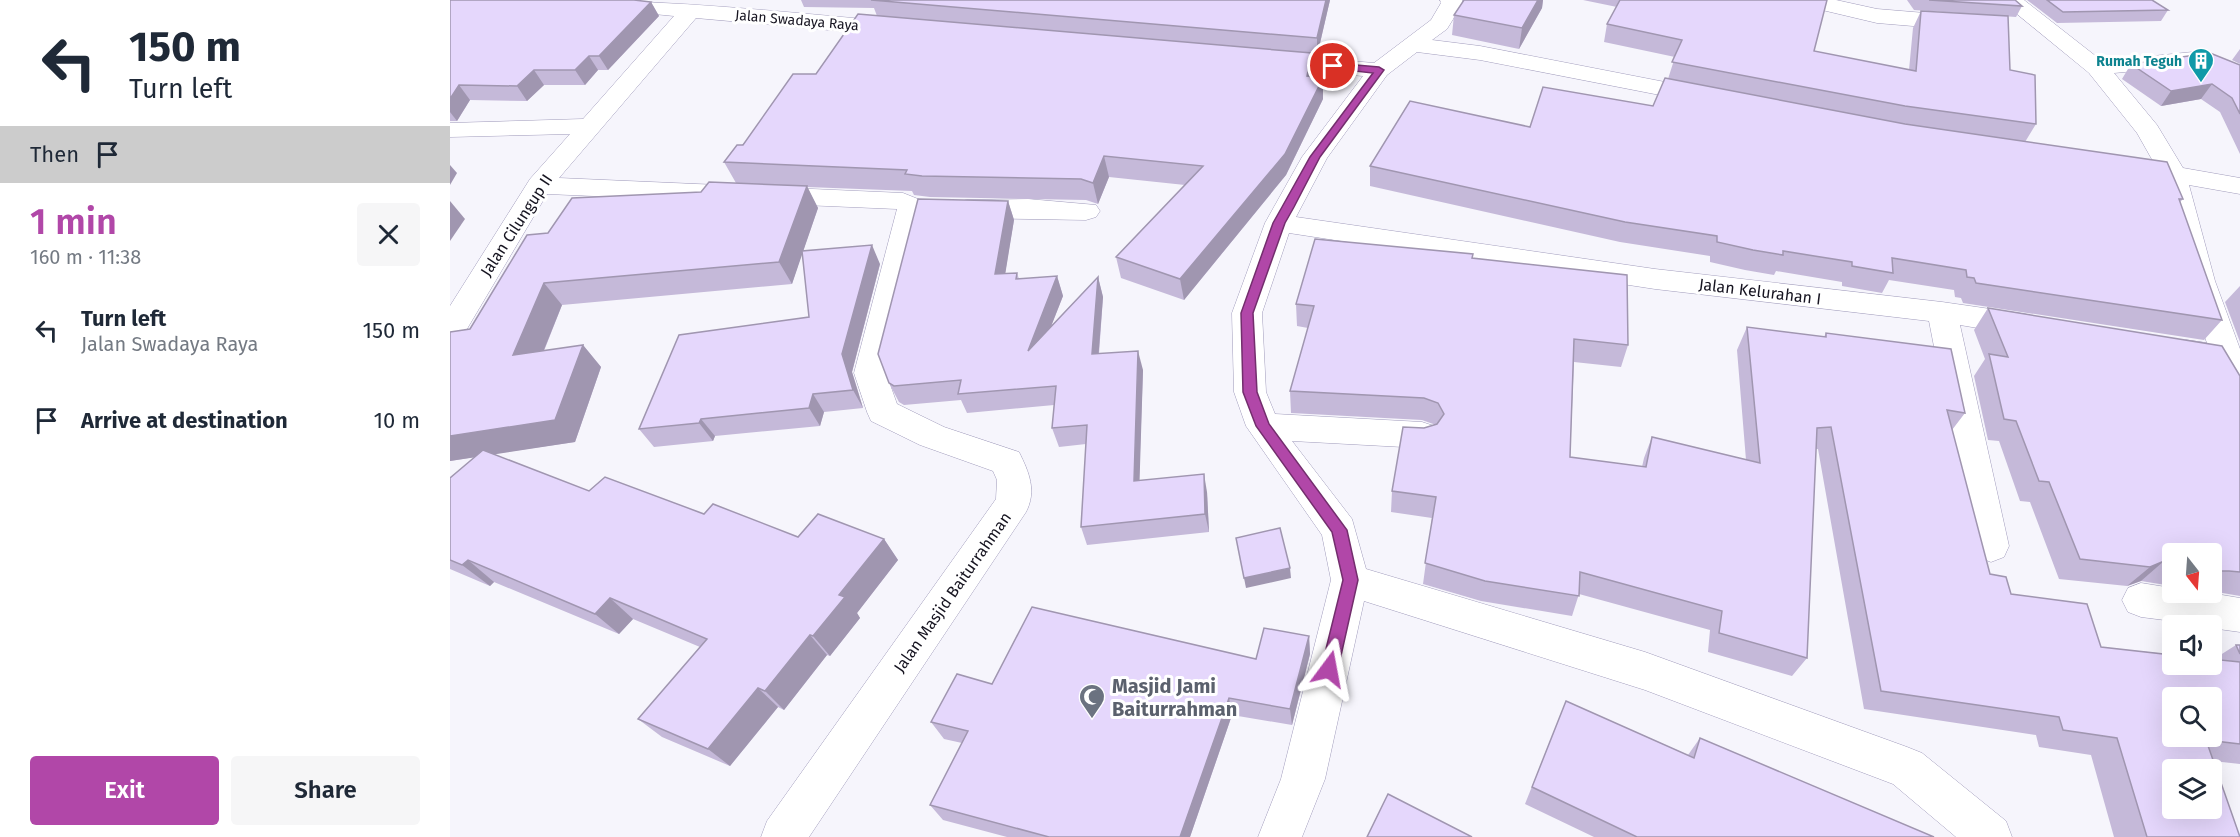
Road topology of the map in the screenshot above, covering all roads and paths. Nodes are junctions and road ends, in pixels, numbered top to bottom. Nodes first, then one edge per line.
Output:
1 (573, 0) edge
2 (1451, 0) edge
3 (1809, 0) edge
4 (691, 10) junction
5 (2012, 13) edge
6 (1977, 25) edge
7 (912, 30) edge
8 (1416, 45) junction
9 (1251, 59) edge
10 (2097, 68) junction
11 (1379, 70) junction
12 (2240, 75) edge
13 (1723, 100) edge
14 (591, 126) junction
15 (450, 130) edge
16 (2103, 163) edge
17 (2173, 173) junction
18 (539, 185) junction
19 (2240, 186) edge
20 (913, 207) junction
21 (1086, 211) dead end
22 (1279, 223) junction
23 (1942, 312) junction
24 (2056, 330) edge
25 (450, 331) edge
26 (2158, 346) edge
27 (2233, 358) edge
28 (2240, 386) edge
29 (1263, 426) junction
30 (1422, 435) edge
31 (1990, 546) dead end
32 (1350, 580) junction
33 (2141, 600) dead end
34 (2240, 615) edge
35 (783, 837) edge
36 (1280, 837) edge
37 (1990, 837) edge

1 - 4 street, Jalan Swadaya Raya
2 - 8 street
3 - 6 street
4 - 7 street, Jalan Swadaya Raya
4 - 14 street, Jalan Cilungup II
5 - 10 street
8 - 11 street
8 - 13 street
9 - 11 street
10 - 12 street
10 - 17 street
11 - 22 street
14 - 15 street
14 - 18 street, Jalan Cilungup II
16 - 17 street
17 - 19 street
17 - 27 street
18 - 20 street
18 - 25 street, Jalan Cilungup II
20 - 21 street
20 - 35 street, Jalan Masjid Baiturrahman
22 - 23 street, Jalan Kelurahan I
22 - 29 street
23 - 24 street, Jalan Kelurahan I
23 - 31 street
26 - 27 street
27 - 28 street
29 - 30 street
29 - 32 street
32 - 36 street
32 - 37 street
33 - 34 street

